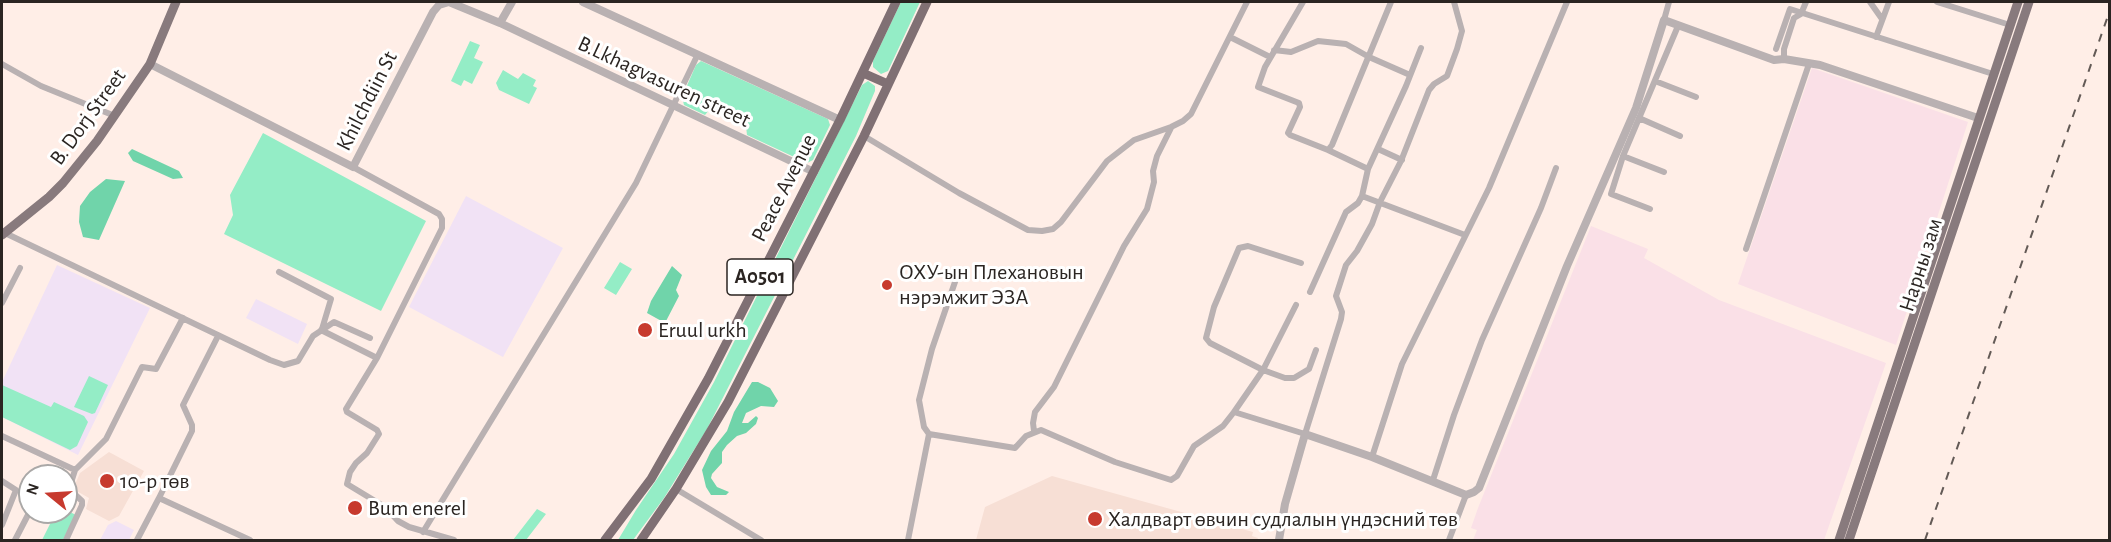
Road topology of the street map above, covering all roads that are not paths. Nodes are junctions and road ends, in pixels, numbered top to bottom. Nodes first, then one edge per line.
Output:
1 (176, 2) edge
2 (512, 2) edge
3 (583, 2) edge
4 (896, 2) edge
5 (927, 2) edge
6 (1247, 2) edge
7 (1303, 2) edge
8 (1391, 2) edge
9 (1454, 2) edge
10 (1568, 2) edge
11 (1669, 2) edge
12 (1806, 2) edge
13 (1870, 2) edge
14 (1889, 2) edge
15 (1937, 2) edge
16 (2018, 2) edge
17 (2030, 2) edge
18 (1956, 4) edge
19 (1801, 14) junction
20 (1882, 19) junction
21 (1664, 20) junction
22 (500, 23) junction
23 (2010, 25) junction
24 (1678, 26) junction
25 (1230, 37) junction
26 (1876, 37) junction
27 (1421, 48) dead end
28 (1776, 49) dead end
29 (1274, 50) junction
30 (697, 56) junction
31 (1270, 57) junction
32 (1369, 57) junction
33 (1784, 60) junction
34 (2, 64) edge
35 (150, 64) junction
36 (1809, 64) junction
37 (863, 73) junction
38 (1993, 74) junction
39 (1410, 75) junction
40 (1655, 81) junction
41 (888, 84) junction
42 (1696, 98) dead end
43 (674, 105) junction
44 (115, 116) junction
45 (1639, 118) junction
46 (1978, 118) junction
47 (840, 120) junction
48 (1171, 127) junction
49 (864, 136) junction
50 (1680, 136) dead end
51 (1378, 149) junction
52 (1328, 150) junction
53 (1623, 156) junction
54 (1402, 160) junction
55 (353, 167) junction
56 (1556, 168) dead end
57 (1368, 169) junction
58 (814, 172) junction
59 (1664, 172) dead end
60 (1362, 196) junction
61 (1380, 202) junction
62 (1650, 209) dead end
63 (3, 234) edge
64 (1465, 235) junction
65 (1746, 249) dead end
66 (1301, 263) dead end
67 (20, 268) dead end
68 (279, 272) dead end
69 (956, 279) dead end
70 (1310, 292) dead end
71 (2, 303) edge
72 (1296, 305) dead end
73 (183, 318) junction
74 (321, 330) junction
75 (218, 336) junction
76 (370, 338) dead end
77 (1316, 350) dead end
78 (377, 358) junction
79 (1263, 370) junction
80 (1234, 412) junction
81 (1034, 431) junction
82 (929, 434) junction
83 (1305, 434) junction
84 (2, 437) edge
85 (1372, 457) junction
86 (62, 464) edge
87 (78, 467) edge
88 (1433, 480) junction
89 (2, 481) edge
90 (676, 489) junction
91 (1466, 495) junction
92 (78, 498) edge
93 (159, 498) junction
94 (78, 514) edge
95 (23, 524) edge
96 (73, 524) edge
97 (2, 525) edge
98 (423, 532) junction
99 (15, 540) edge
100 (66, 540) edge
101 (137, 540) edge
102 (250, 540) edge
103 (454, 540) edge
104 (605, 540) edge
105 (641, 540) edge
106 (761, 540) edge
107 (908, 540) edge
108 (1279, 540) edge
109 (1449, 540) edge
110 (1839, 540) edge
111 (1849, 540) edge

1 - 35 main road, B. Dorj Street
2 - 22 street
3 - 30 street
4 - 37 highway, Peace Avenue / A0501
5 - 41 highway, A0501
6 - 25 street
7 - 29 street
8 - 32 street
9 - 54 street
10 - 64 street
11 - 21 street
12 - 19 street
13 - 20 street
14 - 20 street
15 - 18 street
16 - 23 main road, Нарны зам
17 - 111 main road, Нарны зам
18 - 23 street
19 - 26 street
19 - 28 street
19 - 33 street
20 - 26 street
21 - 24 street
21 - 91 street
22 - 43 street, B.Lkhagvasuren street
22 - 55 street, Khilchdiin St
23 - 38 main road, Нарны зам
24 - 33 street
24 - 40 street
25 - 31 street
25 - 48 street
26 - 38 street
27 - 39 street
29 - 31 street
29 - 32 street
30 - 43 street
30 - 47 street
31 - 52 street
32 - 39 street
32 - 52 street
33 - 36 street
34 - 44 street
35 - 44 main road, B. Dorj Street
35 - 55 street, Khilchdiin St
36 - 46 street
36 - 65 street
37 - 41 highway
37 - 47 highway, Peace Avenue / A0501
38 - 46 main road, Нарны зам
39 - 51 street
40 - 42 street
40 - 45 street
41 - 49 highway, A0501
43 - 58 street, B.Lkhagvasuren street
43 - 98 street
44 - 63 main road, B. Dorj Street
45 - 50 street
45 - 53 street
46 - 110 main road, Нарны зам
47 - 58 highway, Peace Avenue / A0501
48 - 49 street
48 - 81 street
49 - 90 highway, A0501
51 - 54 street
51 - 57 street
52 - 57 street
53 - 59 street
53 - 62 street
54 - 61 street
55 - 78 street
56 - 88 street
57 - 60 street
58 - 104 highway, Peace Avenue / A0501
60 - 61 street
60 - 70 street
61 - 64 street
61 - 83 street
63 - 73 street
64 - 85 street
66 - 79 street
67 - 71 street
68 - 74 street
69 - 82 street
72 - 79 street
73 - 75 street
73 - 87 street
74 - 75 street
74 - 76 street
74 - 78 street
75 - 93 street
77 - 79 street
78 - 98 street
79 - 80 street
80 - 81 street
80 - 83 street
81 - 82 street
82 - 107 street
83 - 85 street
83 - 108 street
84 - 86 street
85 - 88 street
88 - 91 street
89 - 97 street
90 - 105 highway, A0501
90 - 106 street
91 - 109 street
92 - 94 street
93 - 101 street
93 - 102 street
95 - 99 street
96 - 100 street
98 - 103 street

